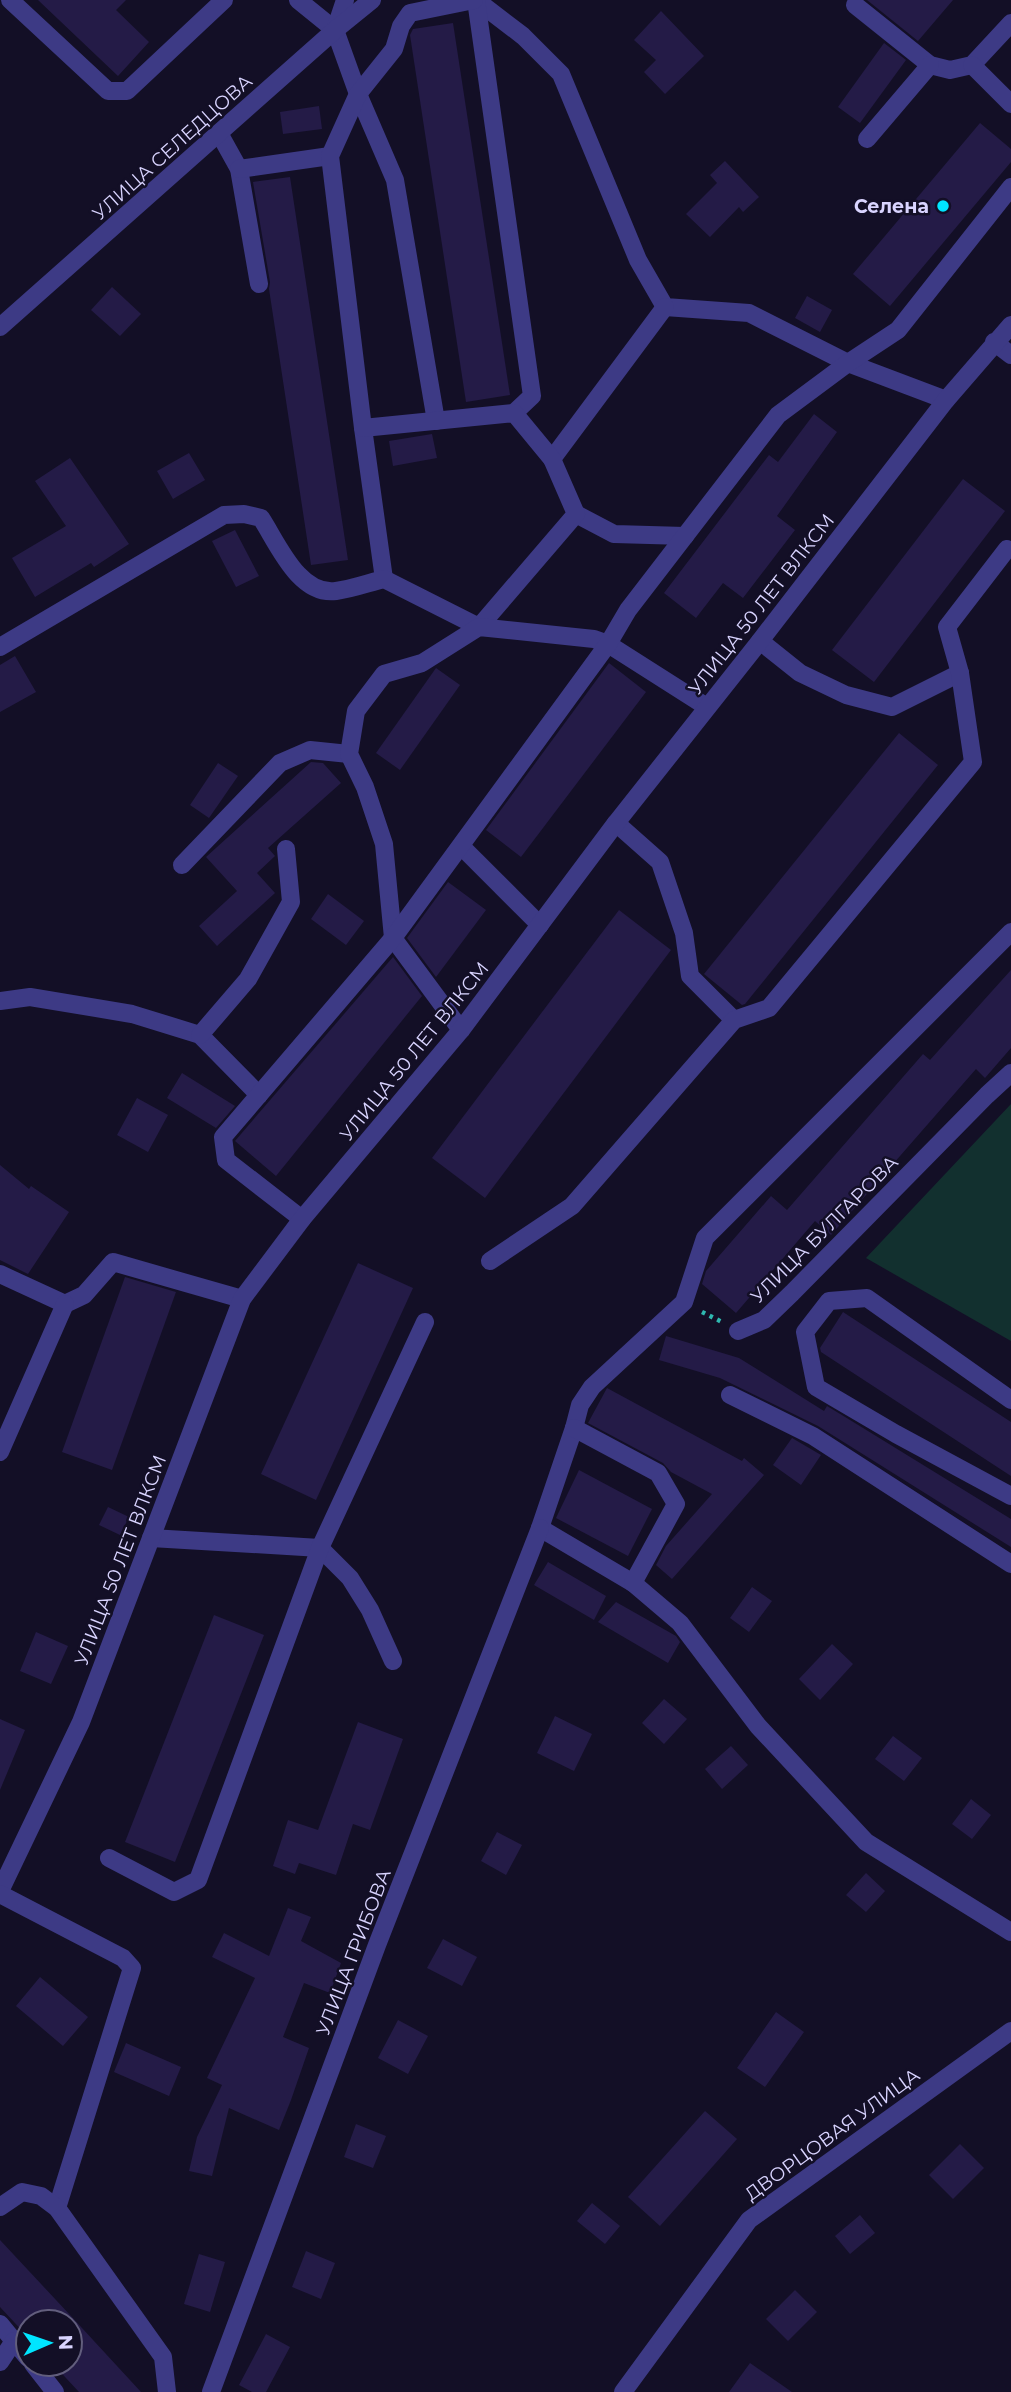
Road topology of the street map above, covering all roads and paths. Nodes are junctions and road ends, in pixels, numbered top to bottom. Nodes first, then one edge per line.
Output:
1 (10, 0) edge
2 (224, 0) edge
3 (298, 0) edge
4 (345, 0) edge
5 (372, 0) edge
6 (475, 0) edge
7 (855, 5) dead end
8 (1011, 23) edge
9 (335, 30) junction
10 (930, 65) junction
11 (972, 65) junction
12 (358, 94) junction
13 (1011, 104) edge
14 (219, 133) junction
15 (867, 139) dead end
16 (330, 156) junction
17 (239, 169) junction
18 (1011, 187) edge
19 (259, 284) dead end
20 (665, 307) junction
21 (1011, 324) edge
22 (0, 327) edge
23 (994, 342) junction
24 (1011, 355) edge
25 (848, 363) junction
26 (946, 400) junction
27 (514, 413) junction
28 (436, 421) junction
29 (363, 428) junction
30 (552, 459) junction
31 (576, 514) junction
32 (685, 536) junction
33 (1007, 549) dead end
34 (384, 579) junction
35 (479, 627) junction
36 (760, 641) junction
37 (608, 644) junction
38 (0, 647) edge
39 (961, 673) junction
40 (707, 706) junction
41 (349, 754) junction
42 (616, 823) junction
43 (461, 846) junction
44 (286, 849) dead end
45 (182, 865) dead end
46 (540, 925) junction
47 (1011, 932) edge
48 (393, 938) junction
49 (0, 1001) edge
50 (734, 1020) junction
51 (461, 1030) junction
52 (200, 1035) junction
53 (1011, 1073) edge
54 (259, 1095) junction
55 (302, 1219) junction
56 (490, 1261) dead end
57 (0, 1274) edge
58 (242, 1299) junction
59 (684, 1302) junction
60 (65, 1304) junction
61 (425, 1322) dead end
62 (738, 1331) joint
63 (730, 1395) dead end
64 (1011, 1399) edge
65 (574, 1428) junction
66 (0, 1452) edge
67 (1011, 1496) edge
68 (540, 1528) junction
69 (150, 1538) junction
70 (320, 1548) junction
71 (1011, 1564) edge
72 (633, 1583) junction
73 (393, 1661) dead end
74 (109, 1858) dead end
75 (0, 1892) edge
76 (1011, 1932) edge
77 (1011, 2031) edge
78 (0, 2207) edge
79 (57, 2207) junction
80 (0, 2324) edge
81 (14, 2341) joint
82 (0, 2362) edge
83 (44, 2378) edge
84 (55, 2392) edge
85 (167, 2392) edge
86 (211, 2392) edge
87 (623, 2392) edge

1 - 2 street
3 - 9 street
4 - 9 street
5 - 9 street, УЛИЦА СЕЛЕДЦОВА
6 - 12 street
6 - 20 street
6 - 27 street
7 - 10 street
8 - 11 street
9 - 12 street
9 - 14 street, УЛИЦА СЕЛЕДЦОВА
10 - 11 street
10 - 15 street
11 - 13 street
12 - 16 street
12 - 28 street
14 - 17 street
14 - 22 street, УЛИЦА СЕЛЕДЦОВА
16 - 17 street
16 - 29 street
17 - 19 street
18 - 25 street
20 - 25 street
20 - 30 street
21 - 23 street, УЛИЦА 50 ЛЕТ ВЛКСМ
23 - 24 street
23 - 26 street, УЛИЦА 50 ЛЕТ ВЛКСМ
25 - 26 street
25 - 32 street
26 - 36 street, УЛИЦА 50 ЛЕТ ВЛКСМ
27 - 28 street
27 - 30 street
28 - 29 street
29 - 34 street
30 - 31 street
31 - 32 street
31 - 35 street
32 - 37 street
33 - 39 street
34 - 35 street
34 - 38 street
35 - 37 street
35 - 41 street
36 - 39 street
36 - 40 street, УЛИЦА 50 ЛЕТ ВЛКСМ
37 - 40 street
37 - 43 street
39 - 50 street
40 - 42 street, УЛИЦА 50 ЛЕТ ВЛКСМ
41 - 45 street
41 - 48 street
42 - 46 street, УЛИЦА 50 ЛЕТ ВЛКСМ
42 - 50 street
43 - 46 street
43 - 48 street
44 - 52 street
46 - 51 street, УЛИЦА 50 ЛЕТ ВЛКСМ
47 - 59 street
48 - 51 street
48 - 54 street
49 - 52 street
50 - 56 street
51 - 55 street, УЛИЦА 50 ЛЕТ ВЛКСМ
52 - 54 street
53 - 62 street, УЛИЦА БУЛГАРОВА
54 - 55 street
55 - 58 street, УЛИЦА 50 ЛЕТ ВЛКСМ
57 - 60 street
58 - 60 street
58 - 69 street, УЛИЦА 50 ЛЕТ ВЛКСМ
59 - 62 path
59 - 65 street
60 - 66 street
61 - 70 street
63 - 71 street
64 - 67 street
65 - 68 street, УЛИЦА ГРИБОВА
65 - 72 street
68 - 72 street
68 - 86 street, УЛИЦА ГРИБОВА
69 - 70 street
69 - 75 street, УЛИЦА 50 ЛЕТ ВЛКСМ
70 - 73 street
70 - 74 street
72 - 76 street
75 - 79 street
77 - 87 street, ДВОРЦОВАЯ УЛИЦА
78 - 79 street
79 - 85 street
80 - 81 street
81 - 82 street
83 - 84 street

